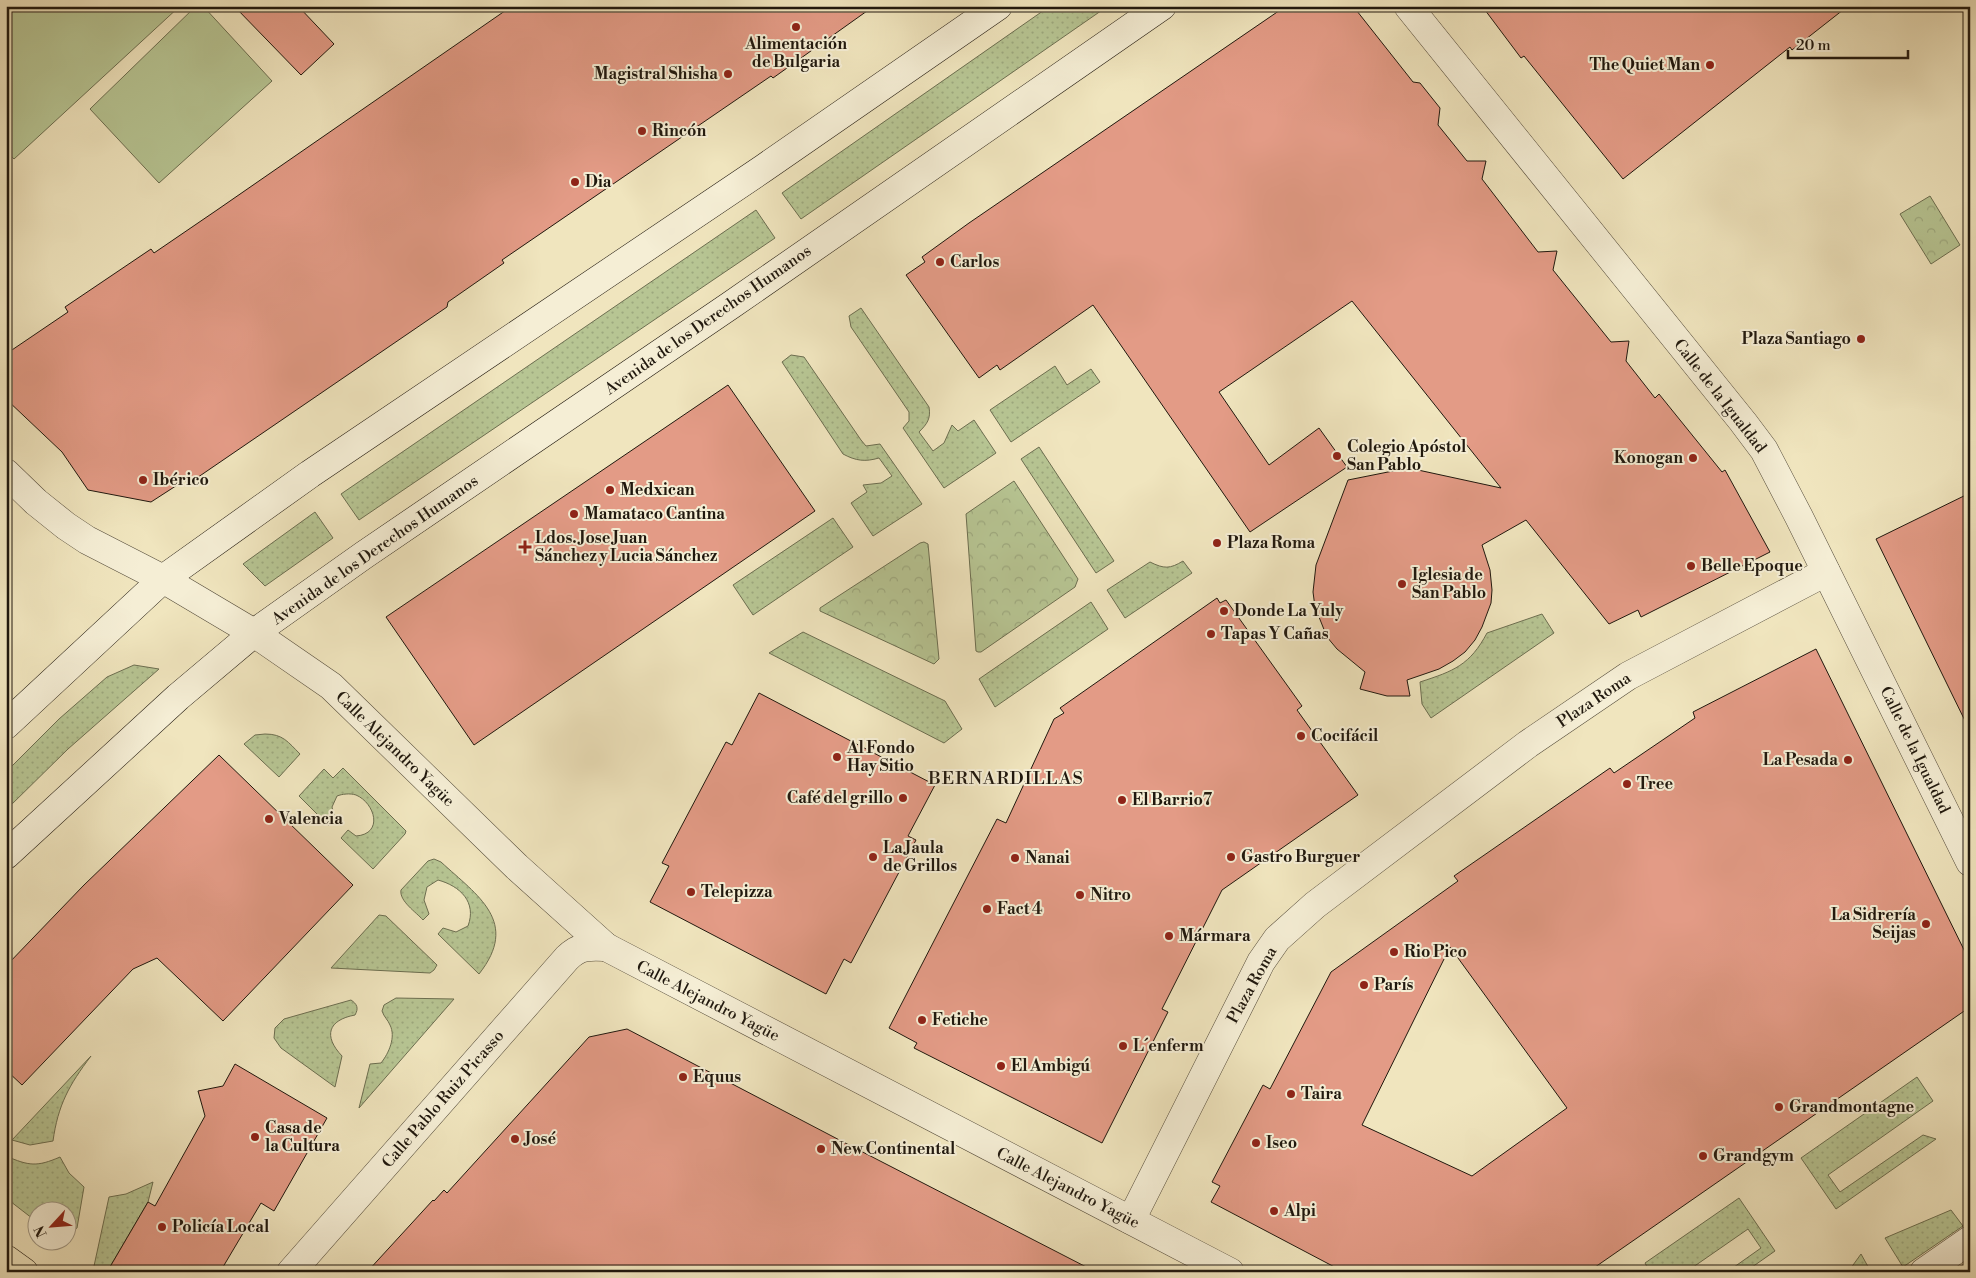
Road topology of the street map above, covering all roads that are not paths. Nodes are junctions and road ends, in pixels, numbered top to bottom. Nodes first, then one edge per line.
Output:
1 (998, 6) edge
2 (1162, 6) edge
3 (1408, 6) edge
4 (6, 473) edge
5 (1826, 572) junction
6 (163, 579) junction
7 (254, 633) junction
8 (6, 725) edge
9 (6, 855) edge
10 (1970, 862) edge
11 (606, 947) junction
12 (1131, 1220) junction
13 (1970, 1240) edge
14 (6, 1259) edge
15 (24, 1272) edge
16 (291, 1272) edge
17 (1230, 1272) edge
18 (1924, 1272) edge

1 - 6 street
2 - 7 street, Avenida de los Derechos Humanos
3 - 5 street, Calle de la Igualdad
4 - 6 street, Avenida de los Derechos Humanos
5 - 10 street, Calle de la Igualdad
5 - 12 street, Plaza Roma
6 - 7 street, Avenida de los Derechos Humanos
6 - 8 street
7 - 9 street, Avenida de los Derechos Humanos
7 - 11 street, Calle Alejandro Yagüe
11 - 12 street, Calle Alejandro Yagüe
11 - 16 street, Calle Pablo Ruiz Picasso
12 - 17 street, Calle Alejandro Yagüe
13 - 18 street
14 - 15 highway

